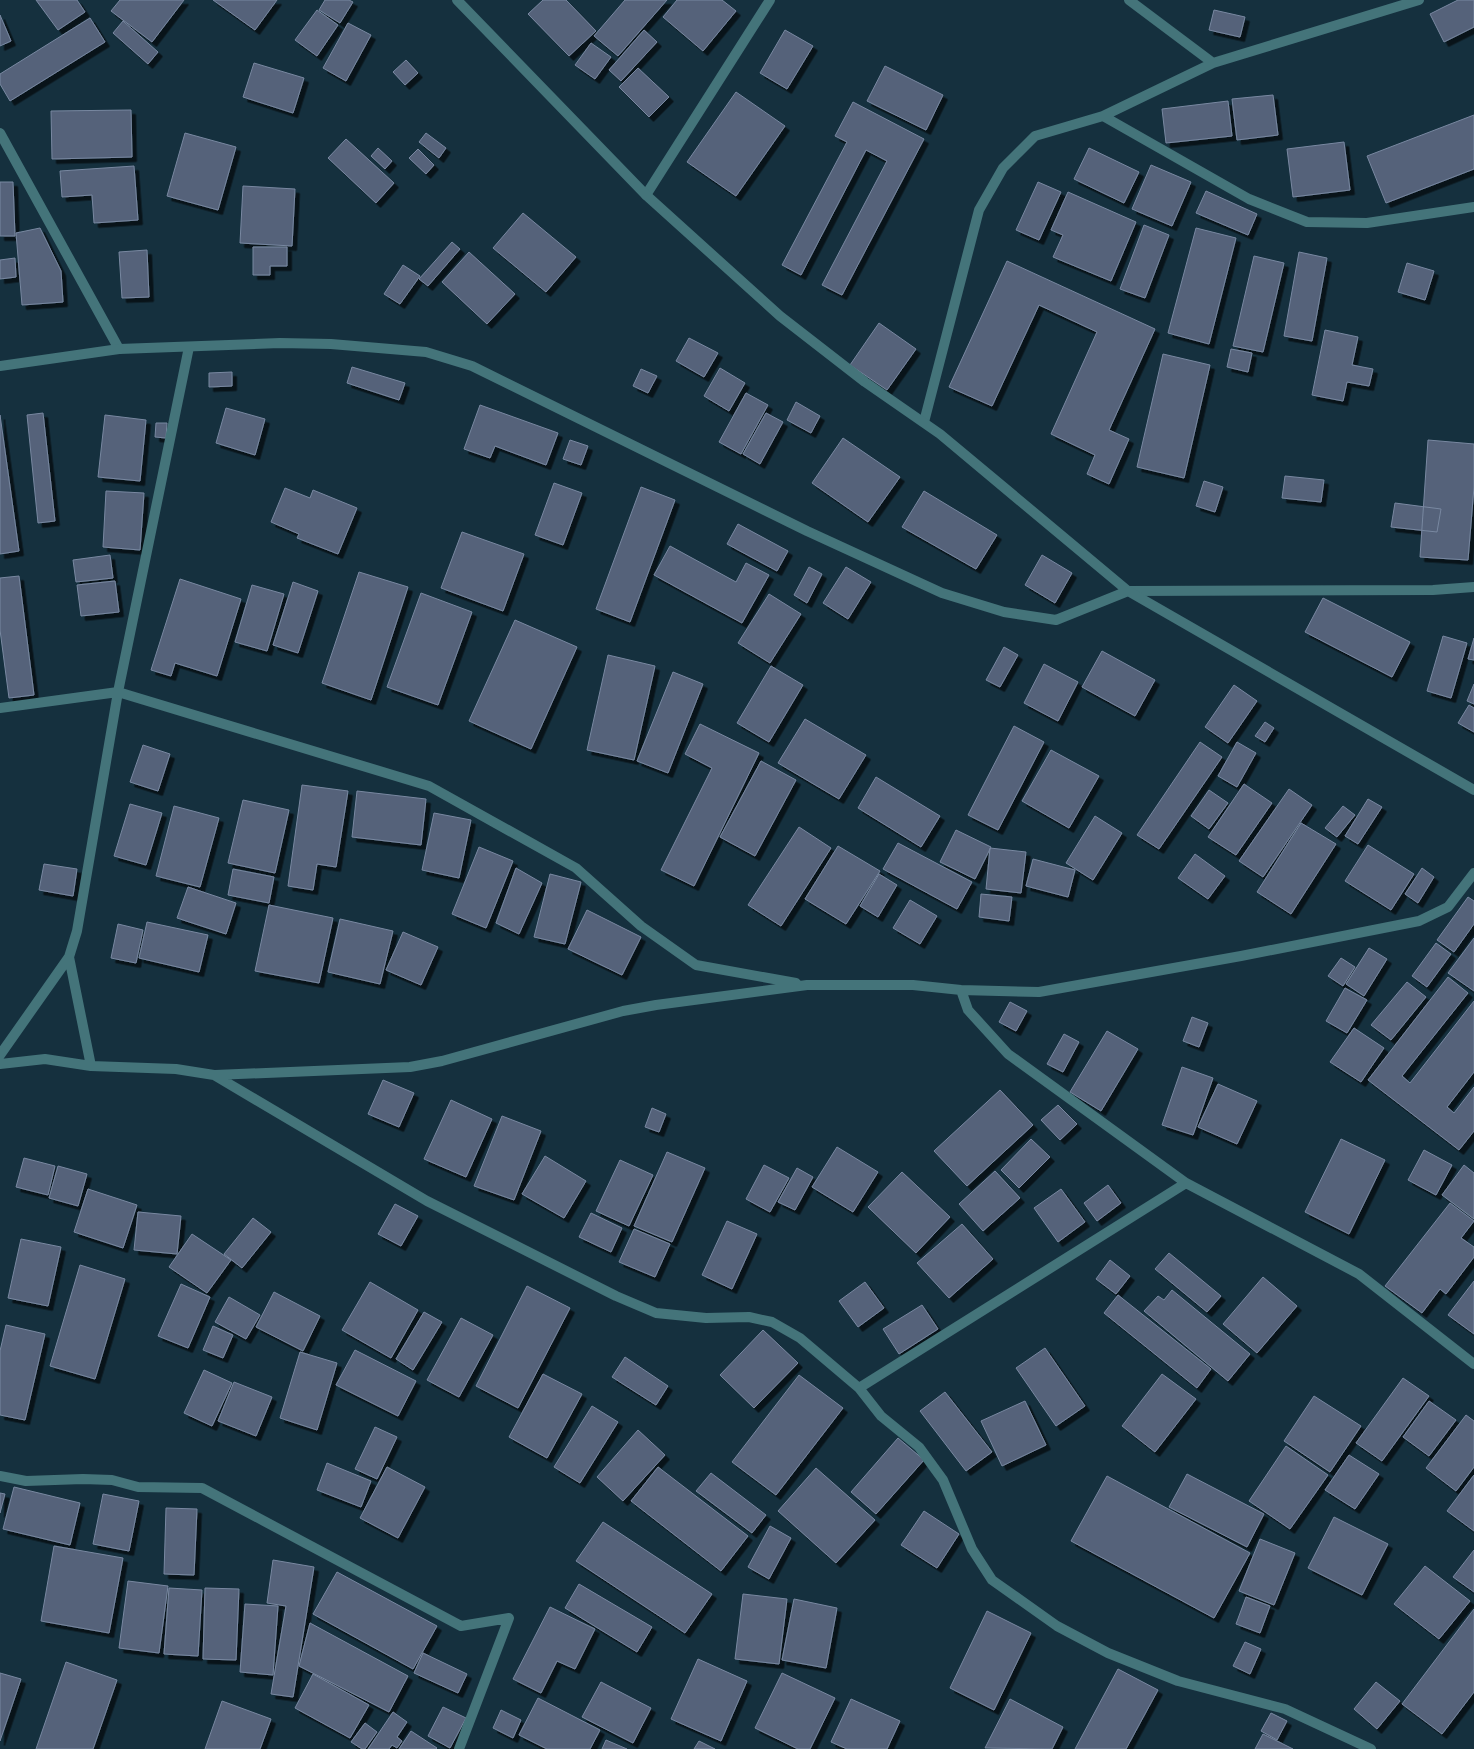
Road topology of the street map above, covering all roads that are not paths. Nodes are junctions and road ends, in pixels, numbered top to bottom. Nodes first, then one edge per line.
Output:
1 (457, 0) edge
2 (770, 0) edge
3 (1129, 0) edge
4 (1419, 0) edge
5 (1213, 63) junction
6 (1103, 116) junction
7 (0, 133) edge
8 (646, 195) junction
9 (1474, 207) edge
10 (189, 347) junction
11 (119, 349) junction
12 (0, 366) edge
13 (924, 422) junction
14 (1474, 587) edge
15 (1128, 591) junction
16 (118, 692) junction
17 (0, 708) edge
18 (1474, 790) edge
19 (1474, 873) edge
20 (69, 957) junction
21 (807, 985) junction
22 (961, 990) junction
23 (0, 1055) edge
24 (0, 1064) edge
25 (91, 1066) junction
26 (214, 1075) junction
27 (1186, 1183) junction
28 (1474, 1364) edge
29 (859, 1388) junction
30 (0, 1476) edge
31 (459, 1749) edge
32 (1371, 1749) edge

1 - 8 street
2 - 8 street
3 - 5 street
4 - 5 street
5 - 6 street
6 - 9 street
6 - 13 street
7 - 11 street
8 - 13 street
10 - 11 street
10 - 15 street
10 - 16 street
11 - 12 street
13 - 15 street
14 - 15 street
15 - 18 street
16 - 17 street
16 - 20 street
16 - 21 street
19 - 22 street
20 - 23 street
20 - 25 street
21 - 22 street
21 - 26 street
22 - 27 street
24 - 25 street
25 - 26 street
26 - 29 street
27 - 28 street
27 - 29 street
29 - 32 street
30 - 31 street

